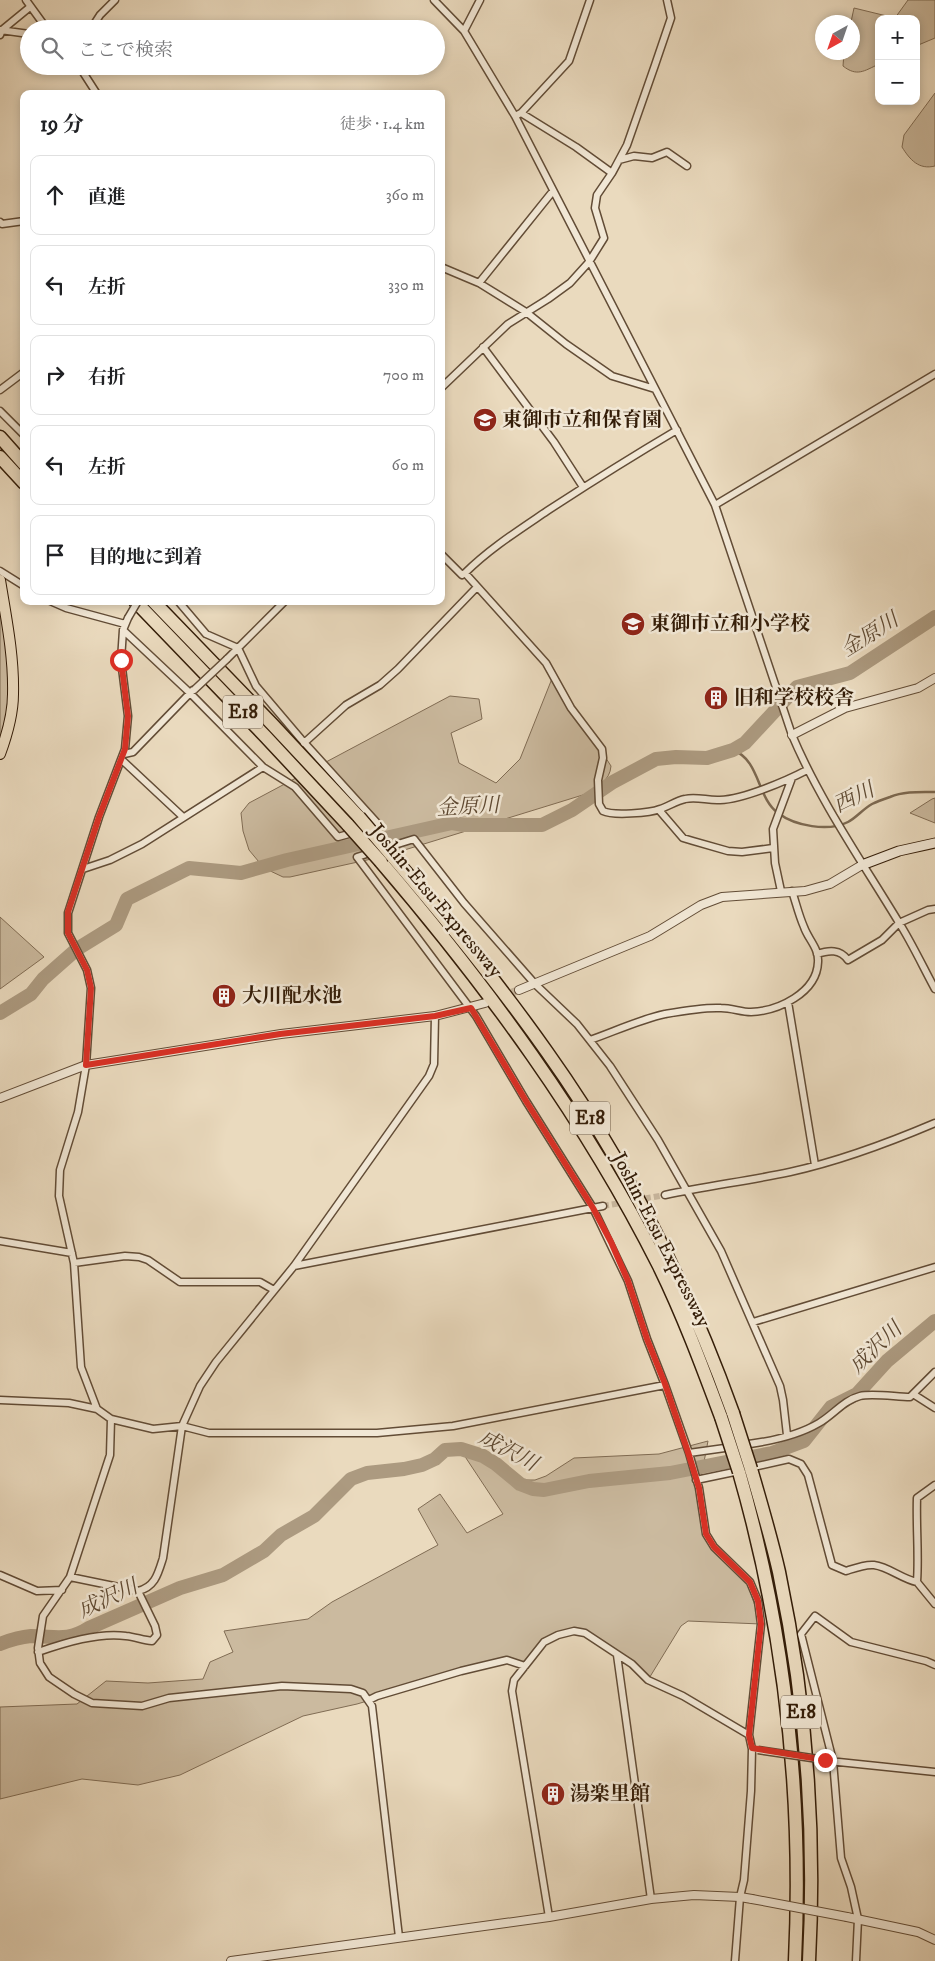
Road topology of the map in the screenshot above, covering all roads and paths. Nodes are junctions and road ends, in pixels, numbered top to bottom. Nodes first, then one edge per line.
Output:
1 (26, 0) edge
2 (114, 0) edge
3 (434, 0) edge
4 (480, 0) edge
5 (590, 0) edge
6 (667, 0) edge
7 (30, 7) junction
8 (40, 20) edge
9 (98, 20) edge
10 (464, 31) junction
11 (1, 32) edge
12 (20, 33) edge
13 (85, 75) edge
14 (94, 90) edge
15 (518, 115) junction
16 (619, 160) junction
17 (687, 166) dead end
18 (612, 173) junction
19 (553, 191) junction
20 (0, 222) edge
21 (20, 222) edge
22 (589, 262) junction
23 (445, 269) edge
24 (479, 283) junction
25 (526, 312) junction
26 (483, 347) junction
27 (935, 374) edge
28 (20, 375) edge
29 (445, 384) edge
30 (654, 389) junction
31 (0, 390) edge
32 (0, 411) edge
33 (676, 430) junction
34 (20, 431) edge
35 (0, 437) edge
36 (0, 457) edge
37 (20, 460) edge
38 (20, 479) edge
39 (583, 487) junction
40 (715, 504) junction
41 (445, 558) edge
42 (0, 570) edge
43 (465, 573) junction
44 (0, 580) edge
45 (20, 583) edge
46 (477, 587) junction
47 (59, 605) edge
48 (134, 605) edge
49 (140, 605) edge
50 (157, 605) edge
51 (181, 605) edge
52 (281, 605) edge
53 (125, 624) junction
54 (238, 648) junction
55 (935, 678) edge
56 (192, 691) junction
57 (792, 735) junction
58 (304, 743) junction
59 (0, 754) edge
60 (123, 757) junction
61 (263, 767) junction
62 (807, 770) junction
63 (792, 778) junction
64 (659, 810) junction
65 (183, 817) junction
66 (935, 843) edge
67 (774, 848) junction
68 (387, 859) junction
69 (862, 865) junction
70 (83, 869) junction
71 (781, 891) junction
72 (792, 891) junction
73 (935, 909) edge
74 (900, 923) junction
75 (817, 954) junction
76 (535, 984) junction
77 (935, 989) edge
78 (519, 990) tunnel mouth
79 (788, 1002) junction
80 (485, 1003) tunnel mouth
81 (471, 1008) junction
82 (435, 1016) junction
83 (590, 1040) junction
84 (86, 1065) junction
85 (0, 1098) edge
86 (935, 1123) edge
87 (815, 1165) junction
88 (686, 1190) junction
89 (665, 1195) tunnel mouth
90 (603, 1206) tunnel mouth
91 (593, 1208) junction
92 (0, 1241) edge
93 (72, 1252) junction
94 (74, 1263) junction
95 (294, 1266) junction
96 (935, 1267) edge
97 (274, 1290) junction
98 (753, 1322) junction
99 (935, 1372) edge
100 (665, 1384) junction
101 (913, 1394) junction
102 (0, 1400) edge
103 (935, 1408) edge
104 (97, 1409) junction
105 (111, 1420) junction
106 (182, 1426) junction
107 (787, 1435) junction
108 (688, 1452) junction
109 (745, 1470) junction
110 (696, 1480) junction
111 (935, 1485) edge
112 (0, 1575) edge
113 (70, 1577) junction
114 (917, 1582) junction
115 (62, 1590) junction
116 (138, 1591) junction
117 (935, 1604) edge
118 (38, 1652) junction
119 (617, 1655) junction
120 (935, 1665) edge
121 (525, 1666) junction
122 (369, 1700) junction
123 (749, 1735) junction
124 (755, 1749) junction
125 (832, 1761) junction
126 (935, 1772) edge
127 (740, 1897) junction
128 (652, 1899) junction
129 (549, 1917) junction
130 (858, 1919) junction
131 (399, 1937) junction
132 (935, 1940) edge
133 (231, 1961) edge
134 (735, 1961) edge
135 (795, 1961) edge
136 (809, 1961) edge
137 (856, 1961) edge

1 - 7 street
2 - 9 street
3 - 10 street
4 - 10 street
5 - 15 street
6 - 16 street
7 - 8 street
7 - 11 street
10 - 15 street
11 - 12 street
13 - 14 street
15 - 18 street
15 - 19 street
16 - 17 street
16 - 18 street
18 - 22 street
19 - 22 street
19 - 24 street
20 - 21 street
22 - 25 street
22 - 30 street
23 - 24 street
24 - 25 street
25 - 26 street
25 - 30 street
26 - 29 street
26 - 39 street
27 - 40 street
28 - 31 street
30 - 33 street
32 - 34 street
33 - 39 street
33 - 40 street
35 - 37 highway
36 - 38 highway
39 - 43 street
40 - 57 street
41 - 43 street
42 - 45 street
43 - 46 street
44 - 59 main road
46 - 58 street
46 - 64 street
47 - 53 street
48 - 53 street, bridge
49 - 68 highway, Joshin-Etsu Expressway / E18, bridge
50 - 68 highway, Joshin-Etsu Expressway / E18, bridge
51 - 54 street
52 - 54 street
53 - 56 street
53 - 60 street
54 - 56 street, bridge
54 - 58 street
55 - 57 street
56 - 60 street
56 - 61 street
57 - 62 street
58 - 61 street
60 - 65 street
60 - 70 street
61 - 65 street
62 - 63 street
62 - 69 street
63 - 64 street
63 - 67 street
64 - 67 street
65 - 70 street
66 - 69 main road
67 - 71 street
68 - 109 highway, Joshin-Etsu Expressway / E18, bridge
69 - 72 street
69 - 74 street
70 - 84 street
71 - 72 street
71 - 76 street
72 - 75 street
73 - 74 street
74 - 75 street
74 - 77 street
75 - 79 street
76 - 78 street
76 - 81 street
76 - 83 street
79 - 83 street
79 - 87 street
80 - 81 street
81 - 82 street
81 - 91 street
82 - 84 street
82 - 95 street
83 - 88 street
84 - 85 street
84 - 93 street
86 - 87 street
87 - 88 street
88 - 89 street
88 - 98 street
90 - 91 street
91 - 95 street
91 - 100 street
92 - 93 street
93 - 94 street
94 - 97 street
94 - 104 street
95 - 97 street
96 - 98 street
97 - 106 street
98 - 107 street
99 - 101 street
100 - 106 street
100 - 108 street
101 - 103 street
101 - 107 street
102 - 104 street
104 - 105 street
105 - 106 street
105 - 113 street
106 - 116 street
107 - 108 street
108 - 110 street
109 - 135 highway, Joshin-Etsu Expressway / E18
109 - 136 highway, Joshin-Etsu Expressway / E18
110 - 114 street
110 - 123 street
111 - 114 street
112 - 115 street
113 - 115 street
113 - 116 street
114 - 117 street
115 - 118 street
116 - 118 street
118 - 122 street
119 - 121 street
119 - 123 street
119 - 128 street
120 - 125 street
121 - 122 street
121 - 129 street
122 - 131 street
123 - 124 street
124 - 125 street, bridge
124 - 127 street
125 - 126 street
125 - 130 street
127 - 128 street
127 - 130 street, bridge
127 - 134 street
128 - 129 street
129 - 131 street
130 - 132 street
130 - 137 street
131 - 133 street

